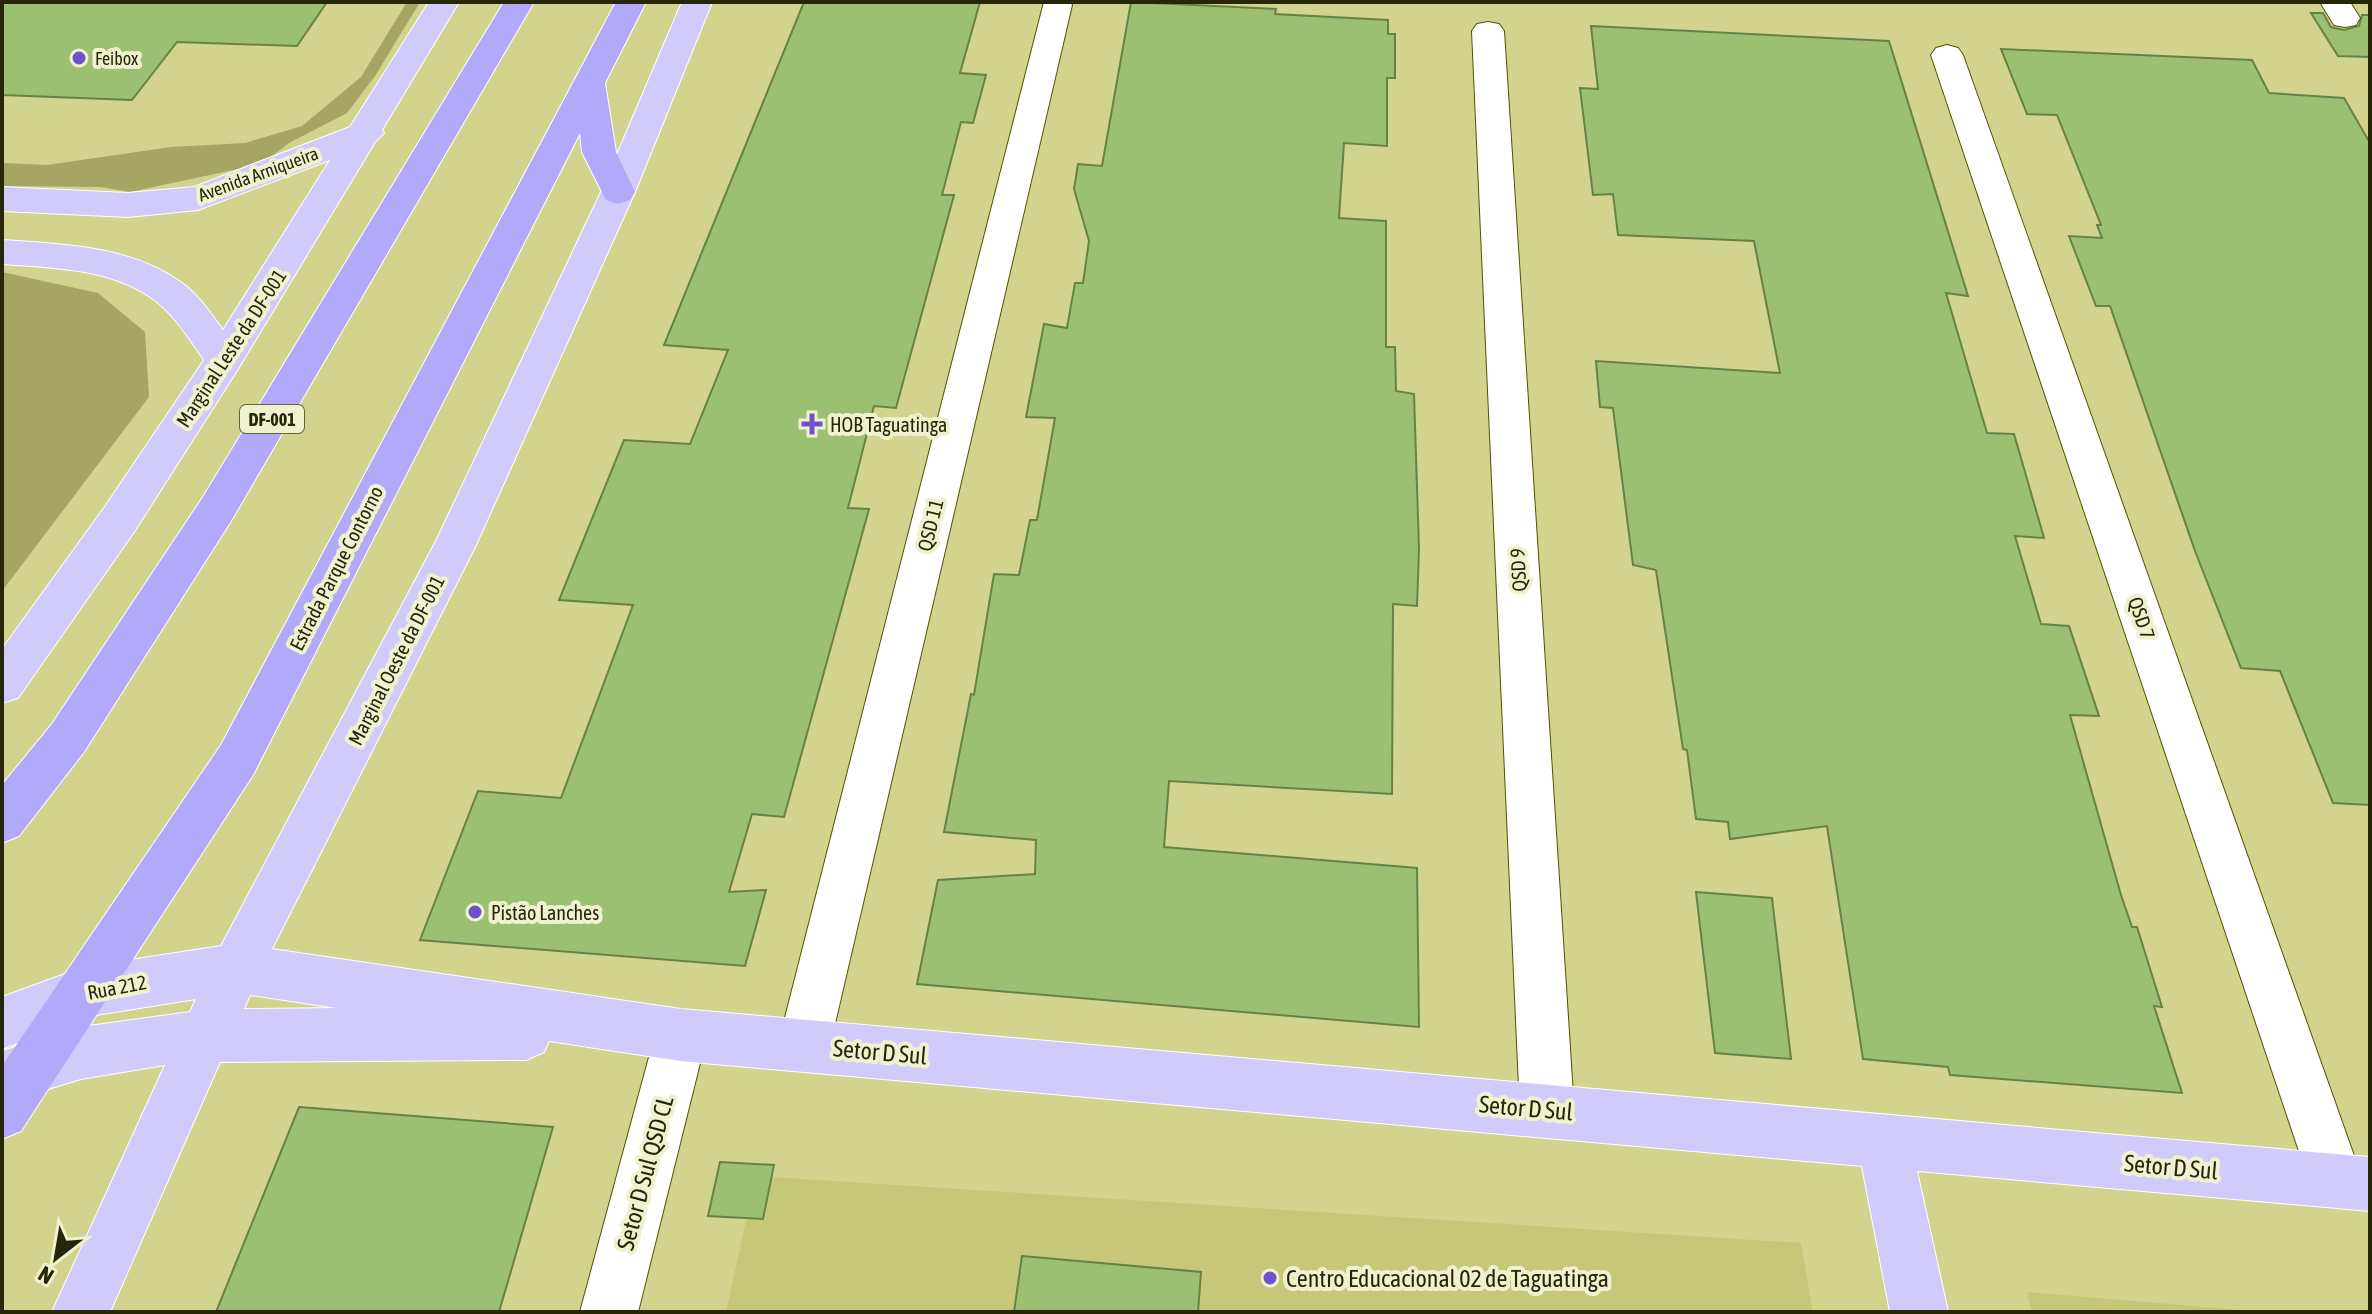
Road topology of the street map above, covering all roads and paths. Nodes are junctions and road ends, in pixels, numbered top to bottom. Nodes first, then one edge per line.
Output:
1 (444, 2) edge
2 (519, 2) edge
3 (631, 2) edge
4 (697, 2) edge
5 (1057, 5) dead end
6 (1488, 31) dead end
7 (1947, 55) dead end
8 (589, 82) junction
9 (367, 133) junction
10 (618, 192) junction
11 (2, 199) edge
12 (2, 252) edge
13 (225, 359) junction
14 (2, 684) edge
15 (2, 821) edge
16 (236, 968) junction
17 (84, 992) junction
18 (2, 1023) edge
19 (206, 1034) junction
20 (681, 1035) junction
21 (804, 1045) junction
22 (19, 1070) edge
23 (1547, 1110) junction
24 (2, 1112) edge
25 (1884, 1143) junction
26 (2353, 1182) edge
27 (81, 1312) edge
28 (609, 1312) edge
29 (1919, 1312) edge

1 - 9 main road, Marginal Leste da DF-001
2 - 15 highway, DF-001
3 - 8 highway, Estrada Parque Contorno
4 - 10 main road, Marginal Oeste da DF-001
5 - 21 street, QSD 11
6 - 23 street, QSD 9
7 - 26 street, QSD 7
8 - 10 highway
8 - 17 highway, Estrada Parque Contorno
9 - 11 main road, Avenida Arniqueira
9 - 13 main road, Marginal Leste da DF-001
10 - 16 main road, Marginal Oeste da DF-001
12 - 13 main road
13 - 14 main road, Marginal Leste da DF-001
16 - 17 main road, Rua 212
16 - 19 main road, Marginal Oeste da DF-001
16 - 20 main road, Setor D Sul
17 - 18 main road, Rua 212
17 - 22 highway, Estrada Parque Contorno
19 - 20 main road, Setor D Sul
19 - 22 main road
19 - 27 main road, Marginal Oeste da DF-001
20 - 21 main road, Setor D Sul
20 - 28 street, Setor D Sul QSD CL
21 - 23 main road, Setor D Sul
22 - 24 highway, Estrada Parque Contorno
23 - 25 main road, Setor D Sul
25 - 26 main road, Setor D Sul
25 - 29 main road

